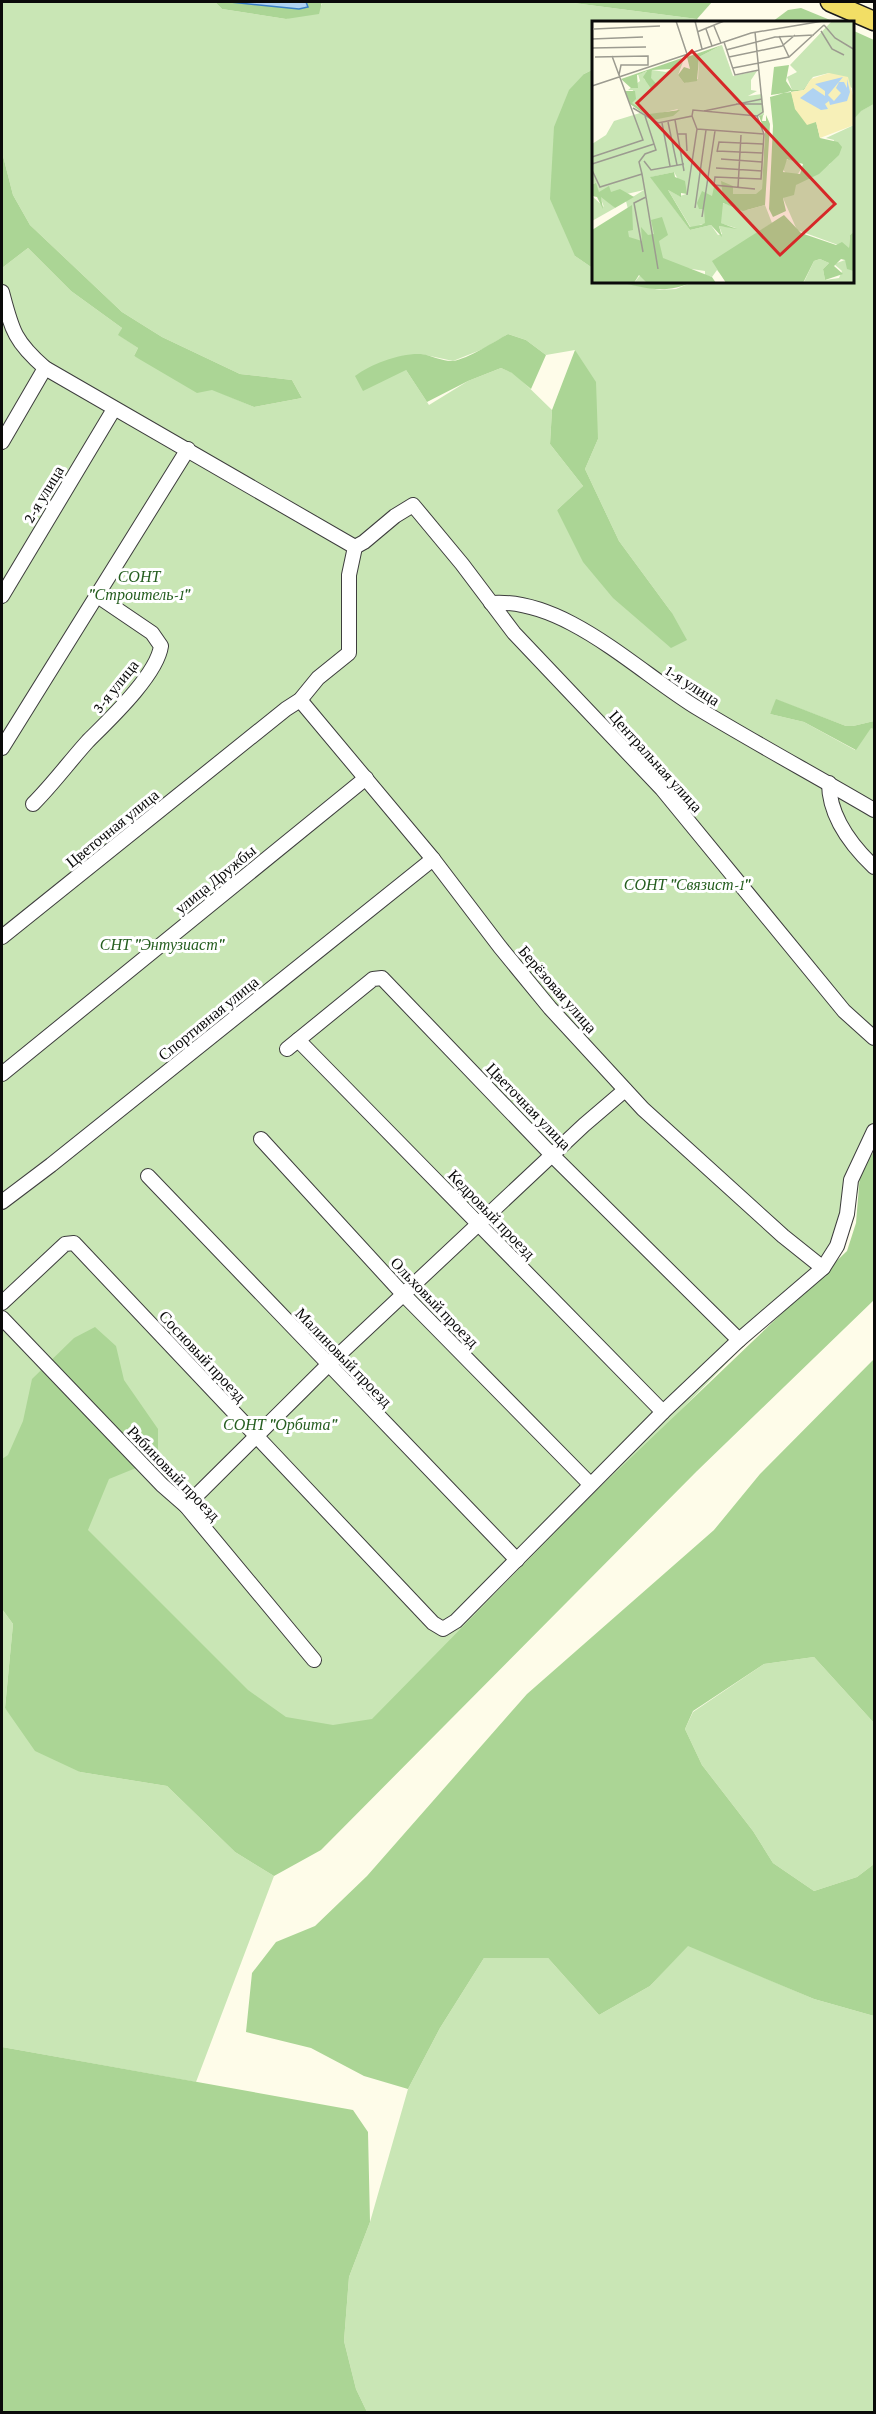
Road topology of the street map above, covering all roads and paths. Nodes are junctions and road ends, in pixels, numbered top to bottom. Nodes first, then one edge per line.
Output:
1 (830, 2) edge
2 (874, 21) edge
3 (2, 292) edge
4 (45, 368) junction
5 (114, 409) junction
6 (2, 442) edge
7 (188, 449) junction
8 (355, 547) junction
9 (96, 595) junction
10 (2, 596) edge
11 (491, 603) junction
12 (300, 700) junction
13 (2, 748) edge
14 (366, 778) junction
15 (829, 783) junction
16 (33, 804) dead end
17 (874, 810) edge
18 (433, 859) junction
19 (874, 867) edge
20 (2, 937) edge
21 (874, 1038) edge
22 (292, 1044) joint
23 (2, 1074) edge
24 (625, 1090) junction
25 (874, 1131) edge
26 (261, 1139) dead end
27 (552, 1155) junction
28 (148, 1176) dead end
29 (2, 1202) edge
30 (480, 1224) junction
31 (823, 1268) junction
32 (404, 1295) junction
33 (2, 1303) edge
34 (2, 1318) edge
35 (738, 1340) junction
36 (328, 1365) junction
37 (663, 1412) junction
38 (256, 1436) junction
39 (590, 1484) junction
40 (186, 1506) junction
41 (517, 1560) junction
42 (314, 1660) dead end

1 - 2 main road
3 - 4 street
4 - 5 street
4 - 6 street
5 - 7 street
5 - 10 street, 2-я улица
7 - 8 street
7 - 9 street
8 - 11 street, Центральная улица
8 - 12 street, Цветочная улица
9 - 13 street
9 - 16 street, 3-я улица
11 - 15 street, 1-я улица
11 - 21 street, Центральная улица
12 - 14 street, Берёзовая улица
12 - 20 street, Цветочная улица
14 - 18 street, Берёзовая улица
14 - 23 street, улица Дружбы
15 - 17 street, 1-я улица
15 - 19 street
18 - 24 street, Берёзовая улица
18 - 29 street, Спортивная улица
22 - 27 street, Цветочная улица
22 - 30 street, Кедровый проезд
24 - 27 street
24 - 31 street, Берёзовая улица
25 - 31 street
26 - 32 street, Ольховый проезд
27 - 30 street
27 - 35 street, Цветочная улица
28 - 36 street, Малиновый проезд
30 - 32 street
30 - 37 street, Кедровый проезд
31 - 35 street
32 - 36 street
32 - 39 street, Ольховый проезд
33 - 38 street, Сосновый проезд
34 - 40 street, Рябиновый проезд
35 - 37 street
36 - 38 street
36 - 41 street, Малиновый проезд
37 - 39 street
38 - 40 street
38 - 41 street, Сосновый проезд
39 - 41 street
40 - 42 street, Рябиновый проезд

